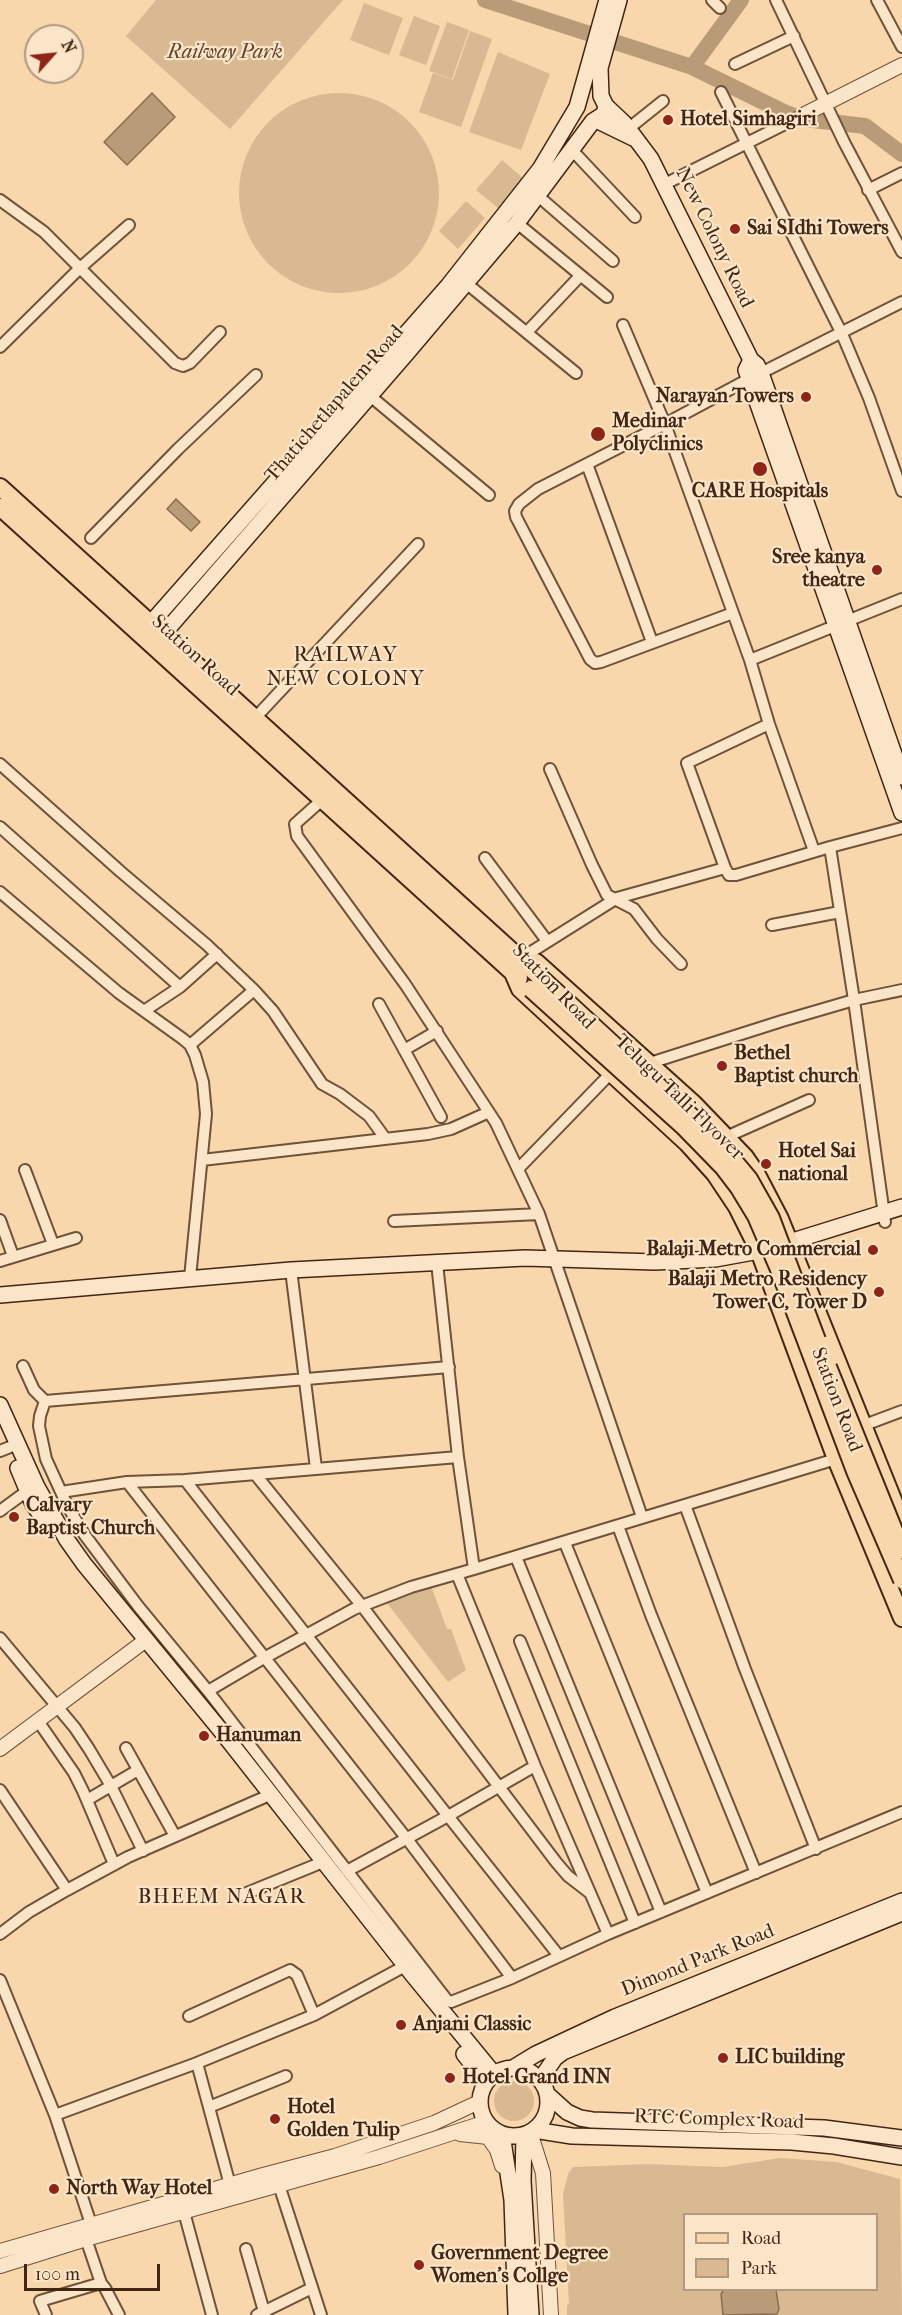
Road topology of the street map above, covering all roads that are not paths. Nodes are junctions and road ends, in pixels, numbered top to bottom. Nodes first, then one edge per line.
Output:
1 (776, 0) edge
2 (877, 0) edge
3 (612, 4) edge
4 (794, 36) junction
5 (902, 47) edge
6 (735, 64) dead end
7 (595, 65) junction
8 (902, 65) edge
9 (721, 92) dead end
10 (604, 101) junction
11 (663, 101) dead end
12 (578, 102) junction
13 (829, 108) junction
14 (803, 115) joint
15 (595, 120) junction
16 (631, 133) junction
17 (748, 144) junction
18 (572, 150) junction
19 (902, 173) edge
20 (665, 184) junction
21 (541, 189) junction
22 (869, 190) junction
23 (0, 200) edge
24 (635, 217) dead end
25 (517, 223) junction
26 (129, 225) dead end
27 (902, 252) edge
28 (613, 261) dead end
29 (80, 268) junction
30 (580, 276) junction
31 (466, 283) junction
32 (607, 297) dead end
33 (902, 302) edge
34 (623, 325) dead end
35 (220, 332) dead end
36 (527, 332) junction
37 (842, 334) junction
38 (0, 347) edge
39 (576, 373) dead end
40 (256, 375) dead end
41 (755, 376) junction
42 (369, 395) junction
43 (665, 424) junction
44 (587, 464) junction
45 (0, 487) edge
46 (902, 491) edge
47 (489, 495) dead end
48 (0, 507) edge
49 (92, 538) dead end
50 (418, 544) dead end
51 (902, 599) edge
52 (733, 613) junction
53 (842, 622) junction
54 (157, 629) junction
55 (147, 641) junction
56 (652, 642) junction
57 (750, 660) junction
58 (256, 717) junction
59 (769, 724) junction
60 (0, 764) edge
61 (550, 769) dead end
62 (902, 777) edge
63 (322, 800) junction
64 (902, 813) edge
65 (0, 827) edge
66 (902, 828) edge
67 (830, 847) junction
68 (814, 851) junction
69 (485, 858) dead end
70 (725, 868) junction
71 (0, 892) edge
72 (617, 898) junction
73 (840, 912) junction
74 (772, 926) dead end
75 (547, 941) junction
76 (217, 954) junction
77 (681, 964) dead end
78 (516, 966) junction
79 (535, 982) junction
80 (180, 987) junction
81 (254, 990) junction
82 (902, 990) edge
83 (854, 1000) junction
84 (379, 1004) dead end
85 (144, 1011) junction
86 (437, 1031) junction
87 (190, 1045) junction
88 (404, 1050) junction
89 (650, 1064) junction
90 (610, 1074) junction
91 (809, 1100) dead end
92 (489, 1112) junction
93 (441, 1117) dead end
94 (726, 1137) junction
95 (385, 1138) junction
96 (202, 1160) junction
97 (519, 1168) junction
98 (25, 1170) dead end
99 (902, 1207) edge
100 (539, 1214) junction
101 (902, 1216) edge
102 (885, 1217) junction
103 (0, 1220) edge
104 (394, 1221) dead end
105 (76, 1238) dead end
106 (53, 1244) junction
107 (790, 1245) junction
108 (759, 1251) junction
109 (13, 1256) junction
110 (555, 1259) junction
111 (0, 1261) edge
112 (437, 1263) junction
113 (291, 1270) junction
114 (190, 1278) junction
115 (0, 1286) edge
116 (21, 1292) junction
117 (0, 1295) edge
118 (23, 1366) dead end
119 (449, 1367) junction
120 (305, 1379) junction
121 (45, 1401) junction
122 (0, 1405) edge
123 (902, 1411) edge
124 (0, 1424) edge
125 (862, 1426) junction
126 (5, 1449) edge
127 (458, 1457) junction
128 (836, 1459) junction
129 (316, 1468) junction
130 (255, 1474) junction
131 (185, 1480) junction
132 (127, 1482) junction
133 (27, 1491) junction
134 (61, 1492) junction
135 (685, 1505) junction
136 (0, 1511) edge
137 (642, 1517) junction
138 (902, 1522) edge
139 (618, 1526) junction
140 (565, 1543) junction
141 (902, 1550) edge
142 (516, 1557) junction
143 (474, 1569) junction
144 (457, 1574) junction
145 (902, 1580) edge
146 (362, 1606) junction
147 (902, 1618) edge
148 (306, 1634) junction
149 (0, 1638) edge
150 (520, 1641) dead end
151 (143, 1643) junction
152 (264, 1658) junction
153 (208, 1691) junction
154 (58, 1707) junction
155 (38, 1721) junction
156 (126, 1748) dead end
157 (0, 1749) edge
158 (535, 1766) junction
159 (138, 1770) junction
160 (111, 1786) junction
161 (497, 1786) junction
162 (0, 1790) edge
163 (265, 1797) junction
164 (87, 1800) junction
165 (902, 1812) edge
166 (448, 1816) junction
167 (175, 1836) junction
168 (406, 1839) junction
169 (816, 1849) junction
170 (143, 1851) junction
171 (114, 1864) junction
172 (318, 1864) junction
173 (347, 1871) junction
174 (756, 1873) junction
175 (67, 1890) junction
176 (590, 1893) junction
177 (707, 1893) junction
178 (242, 1895) dead end
179 (902, 1901) edge
180 (661, 1912) junction
181 (902, 1913) edge
182 (635, 1923) junction
183 (0, 1934) edge
184 (608, 1934) junction
185 (559, 1956) junction
186 (402, 1968) junction
187 (512, 1978) junction
188 (0, 1980) edge
189 (5, 2005) edge
190 (314, 2015) junction
191 (189, 2016) dead end
192 (197, 2063) junction
193 (513, 2068) junction
194 (286, 2076) dead end
195 (490, 2078) junction
196 (540, 2080) junction
197 (548, 2094) junction
198 (480, 2102) junction
199 (208, 2107) junction
200 (55, 2115) junction
201 (486, 2122) junction
202 (530, 2132) junction
203 (452, 2133) junction
204 (502, 2134) junction
205 (902, 2138) edge
206 (902, 2157) edge
207 (230, 2184) junction
208 (279, 2185) junction
209 (512, 2200) junction
210 (184, 2212) junction
211 (91, 2224) junction
212 (86, 2239) junction
213 (246, 2248) dead end
214 (0, 2251) edge
215 (0, 2266) edge
216 (101, 2283) junction
217 (312, 2288) junction
218 (262, 2314) edge
219 (46, 2315) edge
220 (119, 2315) edge
221 (212, 2315) edge
222 (321, 2315) edge
223 (516, 2315) edge
224 (531, 2315) edge
225 (551, 2315) edge

1 - 4 street
2 - 5 street
3 - 7 main road
4 - 6 street
4 - 13 street
7 - 10 main road
7 - 12 main road
8 - 13 street
9 - 17 street
10 - 12 main road
10 - 15 main road
10 - 16 main road, New Colony Road
11 - 16 street
12 - 15 main road
12 - 54 main road
13 - 14 street
13 - 22 street
14 - 17 street
15 - 16 main road
15 - 18 main road, Thatichetlapalem Road
16 - 20 main road, New Colony Road
17 - 20 street
17 - 37 street
18 - 21 main road, Thatichetlapalem Road
18 - 24 street
19 - 22 street
20 - 41 main road, New Colony Road
21 - 25 main road, Thatichetlapalem Road
21 - 28 street
22 - 27 street
23 - 29 street
25 - 30 street
25 - 31 main road, Thatichetlapalem Road
26 - 29 street
29 - 35 street
29 - 38 street
30 - 32 street
30 - 36 street
31 - 36 street
31 - 42 main road, Thatichetlapalem Road
33 - 37 street
34 - 43 street
36 - 39 street
37 - 41 street
37 - 46 street
40 - 49 street
41 - 43 street
41 - 53 main road, New Colony Road
42 - 47 street
42 - 54 main road, Thatichetlapalem Road
43 - 44 street
43 - 52 street
44 - 56 street
44 - 56 street
45 - 54 main road, Station Road
48 - 55 main road, Station Road
50 - 58 street
51 - 53 street
52 - 56 street
52 - 57 street
53 - 57 street
53 - 62 main road, New Colony Road
53 - 64 main road, New Colony Road
54 - 55 main road, Thatichetlapalem Road
54 - 58 main road, Station Road
55 - 63 main road, Station Road
57 - 59 street
58 - 78 main road, Station Road
59 - 68 street
59 - 70 street
60 - 76 street
61 - 72 street
63 - 78 main road, Station Road
63 - 86 street
65 - 80 street
66 - 67 street
67 - 68 street
67 - 73 street
68 - 70 street
69 - 75 street
70 - 72 street
71 - 85 street
72 - 75 street
72 - 77 street
73 - 74 street
73 - 83 street
75 - 78 street
76 - 80 street
76 - 81 street
78 - 79 main road, Telugu Talli Flyover
78 - 89 main road
78 - 90 main road, Station Road
79 - 141 main road, Telugu Talli Flyover, bridge
79 - 145 main road, Telugu Talli Flyover, bridge
80 - 85 street
81 - 87 street
81 - 95 street
82 - 83 street
83 - 89 street
83 - 102 street
84 - 88 street
85 - 87 street
86 - 88 street
86 - 92 street
87 - 96 street
88 - 93 street
89 - 94 main road
90 - 97 street
90 - 108 main road, Station Road
91 - 94 street
92 - 95 street
92 - 97 street
94 - 107 main road
95 - 96 street
96 - 114 street
97 - 100 street
98 - 106 street
99 - 102 main road
100 - 104 street
100 - 110 street
101 - 102 main road
102 - 107 main road
103 - 109 street
105 - 106 street
106 - 109 street
107 - 108 street
107 - 125 main road
108 - 110 main road
108 - 128 main road, Station Road
109 - 111 street
110 - 112 main road
110 - 137 street
112 - 113 main road
112 - 119 street
113 - 114 main road
113 - 120 street
114 - 116 main road
115 - 116 main road
116 - 117 main road
118 - 121 street
119 - 120 street
119 - 127 street
120 - 121 street
120 - 129 street
121 - 134 street
122 - 151 main road
123 - 125 street
124 - 126 main road
125 - 138 main road
126 - 133 main road
127 - 129 street
127 - 143 street
128 - 135 street
128 - 147 main road, Station Road
129 - 130 street
130 - 131 street
130 - 146 street
131 - 132 street
131 - 148 street
132 - 134 street
132 - 152 street
133 - 136 street
133 - 151 main road
134 - 153 street
135 - 137 street
135 - 169 street
137 - 139 street
139 - 140 street
139 - 174 street
140 - 142 street
140 - 177 street
142 - 143 street
142 - 180 street
143 - 144 street
144 - 146 street
144 - 158 street
146 - 148 street
146 - 161 street
148 - 152 street
148 - 166 street
149 - 154 street
150 - 182 street
151 - 154 street
151 - 163 main road
151 - 186 main road
152 - 153 street
152 - 168 street
153 - 173 street
154 - 155 street
154 - 160 street
155 - 157 street
155 - 164 street
156 - 159 street
158 - 161 street
158 - 176 street
159 - 160 street
159 - 167 street
160 - 164 street
160 - 170 street
161 - 166 street
161 - 176 street
162 - 175 street
163 - 167 street
163 - 172 main road
164 - 171 street
165 - 169 street
166 - 168 street
166 - 185 street
167 - 170 street
168 - 173 street
168 - 187 street
169 - 174 street
170 - 171 street
171 - 175 street
172 - 178 street
172 - 186 main road
173 - 187 street
174 - 177 street
175 - 183 street
176 - 184 street
177 - 180 street
179 - 193 main road, Dimond Park Road
180 - 182 street
181 - 196 main road, Dimond Park Road
182 - 184 street
184 - 185 street
185 - 187 street
186 - 190 street
186 - 195 main road
188 - 189 street
189 - 200 street
190 - 191 street
190 - 192 street
192 - 199 street
192 - 200 street
193 - 195 main road
193 - 196 main road
194 - 199 street
195 - 198 main road
196 - 197 main road
197 - 202 main road
197 - 205 main road, RTC Complex Road
198 - 201 main road
198 - 207 street
199 - 207 street
200 - 211 street
201 - 203 street
201 - 204 main road
202 - 204 main road
202 - 206 main road, RTC Complex Road
202 - 224 main road
202 - 225 street
203 - 208 street
203 - 209 street
204 - 209 main road
207 - 211 street
208 - 210 street
208 - 217 street
209 - 223 main road
210 - 212 street
210 - 221 street
211 - 214 street
212 - 215 street
212 - 216 street
213 - 218 street
216 - 219 street
216 - 220 street
217 - 218 street
217 - 222 street

